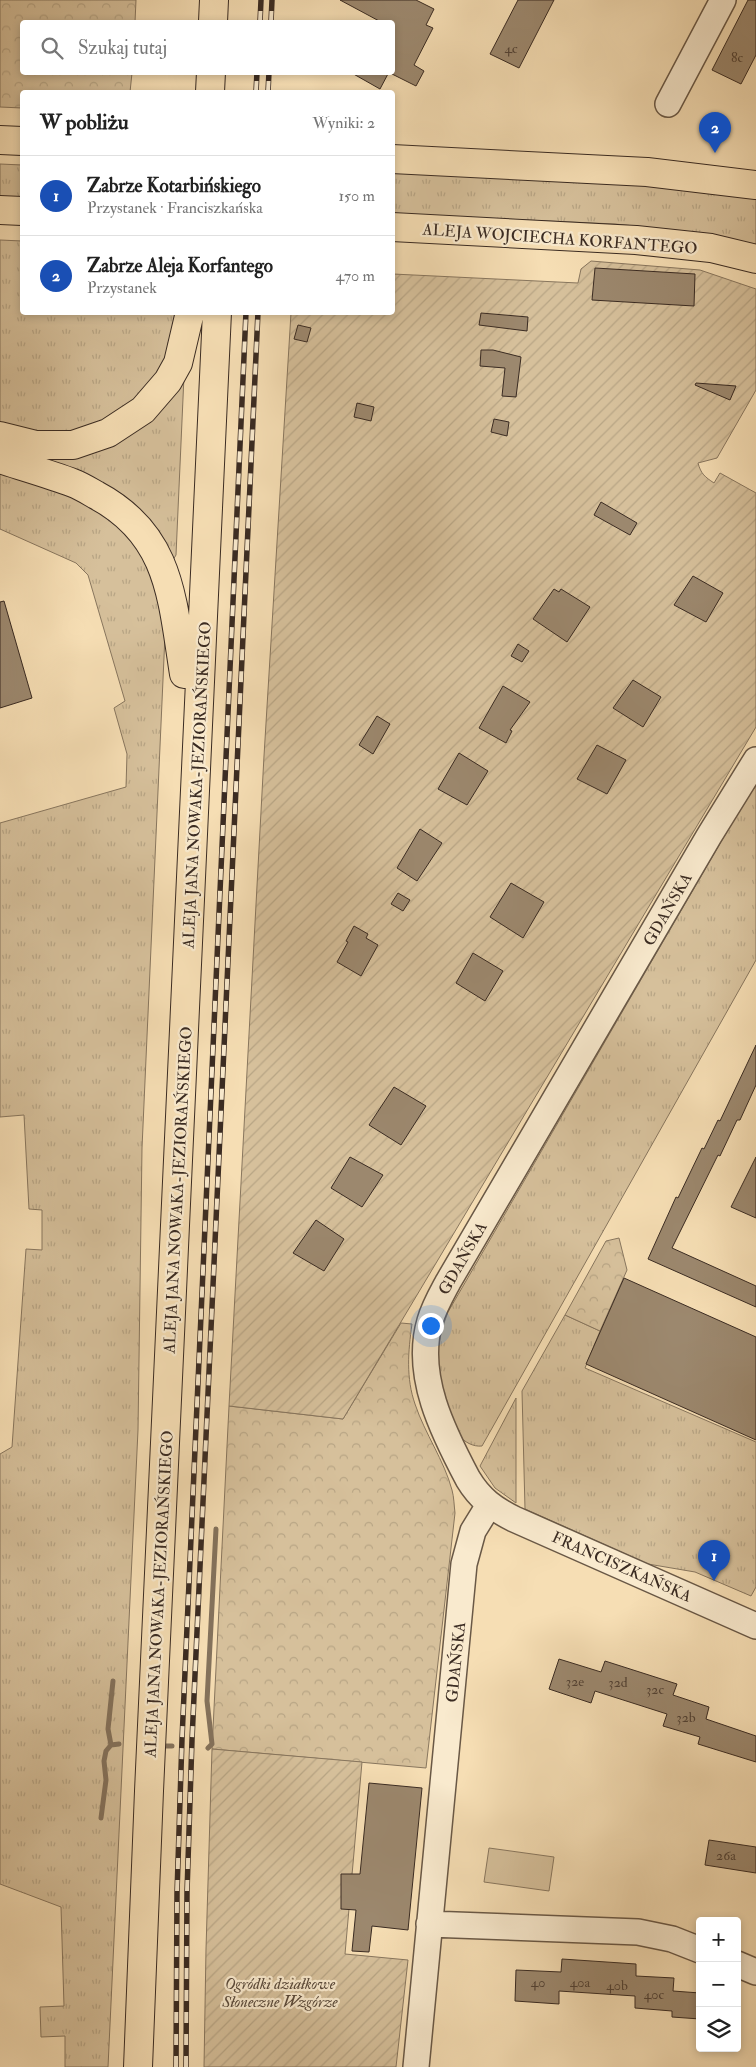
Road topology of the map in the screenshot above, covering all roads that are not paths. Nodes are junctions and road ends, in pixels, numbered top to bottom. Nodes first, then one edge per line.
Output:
1 (214, 0) edge
2 (232, 0) edge
3 (723, 0) edge
4 (213, 20) edge
5 (231, 20) edge
6 (211, 75) edge
7 (228, 75) edge
8 (210, 90) edge
9 (227, 90) edge
10 (668, 104) dead end
11 (0, 140) edge
12 (20, 141) edge
13 (395, 159) edge
14 (756, 185) edge
15 (0, 210) edge
16 (20, 211) edge
17 (395, 227) edge
18 (756, 259) edge
19 (189, 315) edge
20 (200, 315) edge
21 (218, 315) edge
22 (0, 436) edge
23 (0, 460) edge
24 (184, 674) junction
25 (756, 760) edge
26 (489, 1505) junction
27 (756, 1626) edge
28 (429, 1924) junction
29 (696, 1948) edge
30 (741, 1966) edge
31 (756, 1972) edge
32 (121, 2067) edge
33 (138, 2067) edge
34 (416, 2067) edge

1 - 4 main road
2 - 5 main road
3 - 10 street
6 - 8 main road
7 - 9 main road
11 - 12 main road
13 - 14 main road
15 - 16 main road
17 - 18 main road, ALEJA WOJCIECHA KORFANTEGO
19 - 22 main road
20 - 24 main road, ALEJA JANA NOWAKA-JEZIORAŃSKIEGO
21 - 33 main road, ALEJA JANA NOWAKA-JEZIORAŃSKIEGO
23 - 24 main road
24 - 32 main road, ALEJA JANA NOWAKA-JEZIORAŃSKIEGO
25 - 26 street, GDAŃSKA
26 - 27 street, FRANCISZKAŃSKA
26 - 28 street, GDAŃSKA
28 - 29 street
28 - 34 street, GDAŃSKA
30 - 31 street

